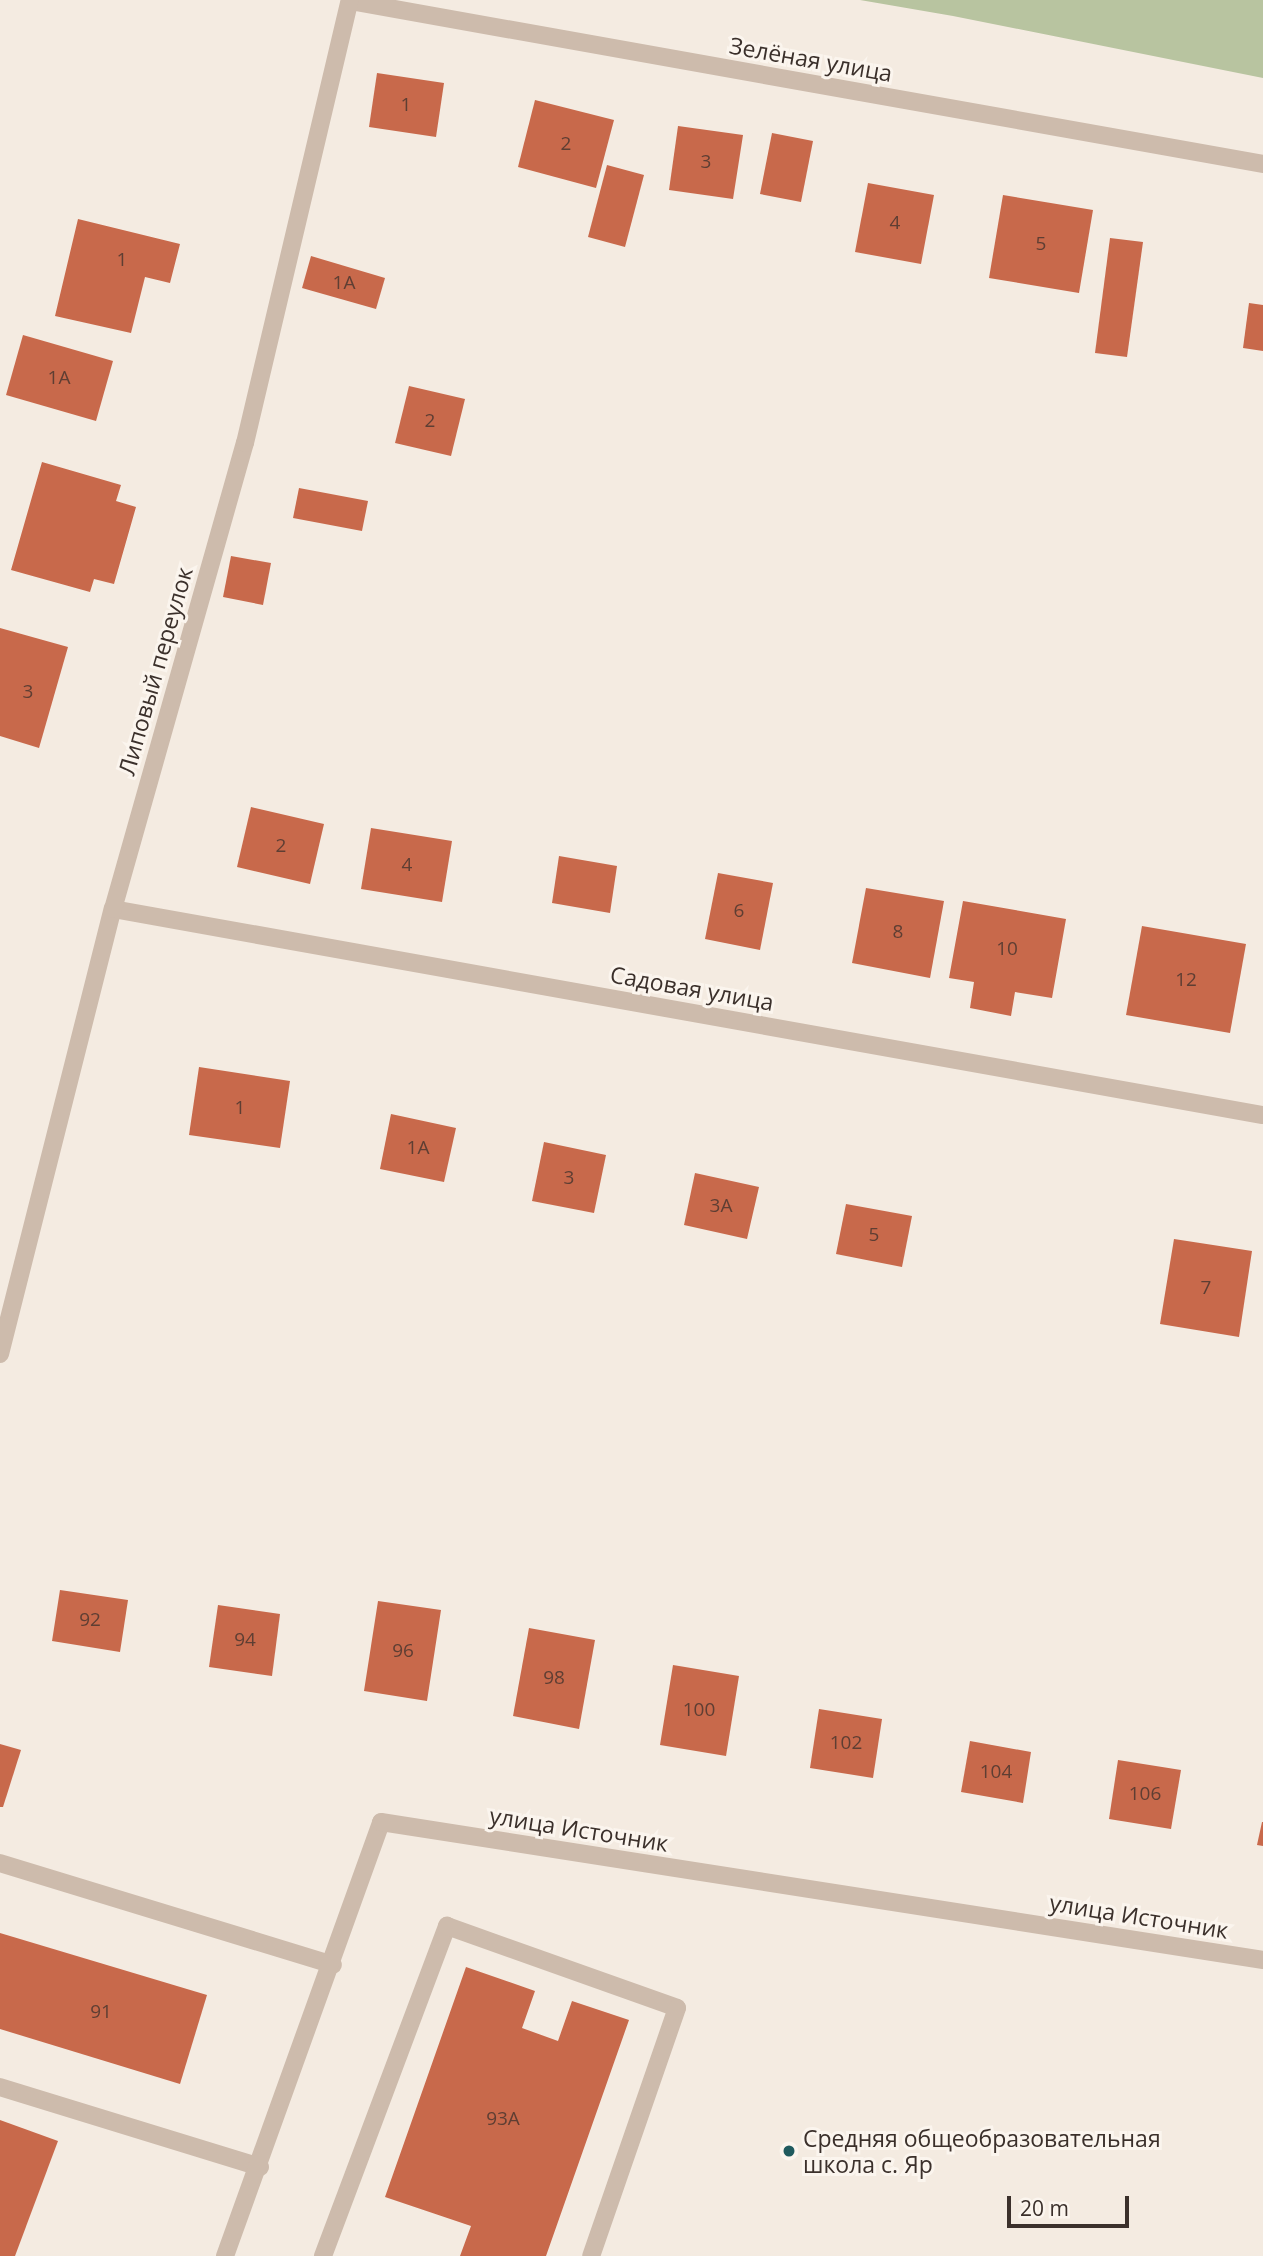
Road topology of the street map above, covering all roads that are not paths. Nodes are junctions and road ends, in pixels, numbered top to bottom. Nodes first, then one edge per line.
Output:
1 (350, 1) edge
2 (1263, 164) edge
3 (113, 909) junction
4 (1263, 1115) edge
5 (0, 1354) edge
6 (0, 1863) edge
7 (1263, 1961) edge
8 (333, 1965) junction
9 (0, 2087) edge
10 (260, 2167) junction
11 (225, 2256) edge
12 (323, 2256) edge
13 (591, 2256) edge

1 - 2 street, Зелёная улица
1 - 3 street, Липовый переулок
3 - 4 street, Садовая улица
3 - 5 street, Липовый переулок
6 - 8 street
7 - 8 street, улица Источник
8 - 10 street
9 - 10 street
10 - 11 street
12 - 13 street

